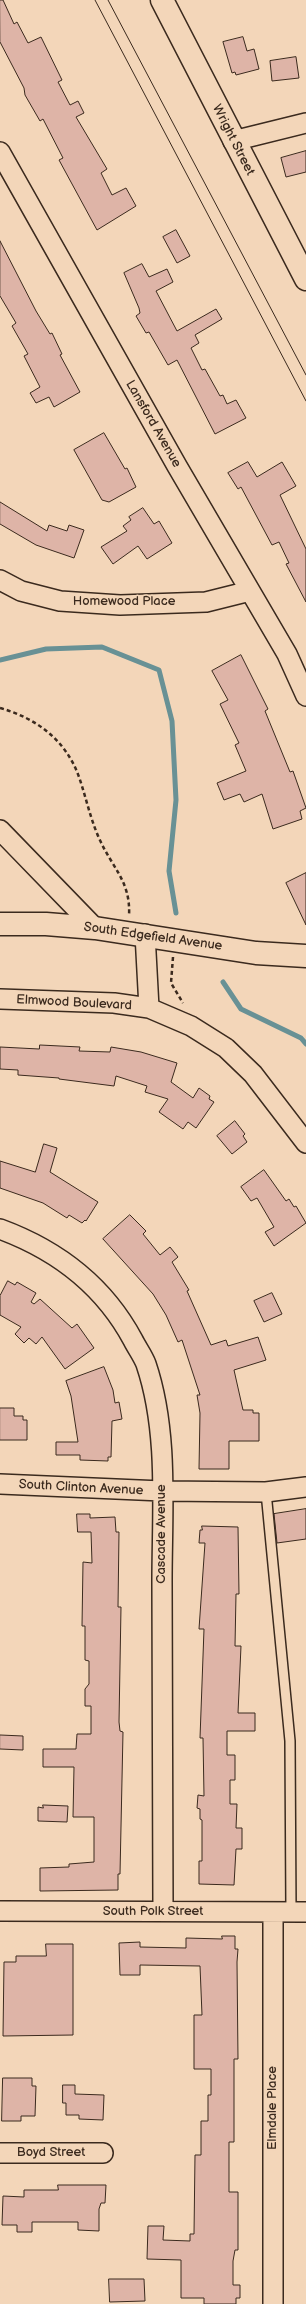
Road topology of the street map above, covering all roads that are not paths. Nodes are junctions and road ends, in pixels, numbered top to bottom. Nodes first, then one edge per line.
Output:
1 (162, 0) edge
2 (306, 123) edge
3 (233, 141) junction
4 (0, 152) edge
5 (306, 279) edge
6 (0, 580) edge
7 (250, 591) junction
8 (306, 696) edge
9 (0, 830) edge
10 (0, 924) edge
11 (95, 928) junction
12 (145, 934) junction
13 (306, 956) edge
14 (0, 999) edge
15 (149, 1008) junction
16 (306, 1144) edge
17 (0, 1229) edge
18 (0, 1484) edge
19 (306, 1487) edge
20 (162, 1491) junction
21 (266, 1492) junction
22 (0, 1911) edge
23 (163, 1911) junction
24 (290, 1912) edge
25 (0, 2152) edge
26 (103, 2153) dead end
27 (273, 2304) edge

1 - 3 street, Wright Street
2 - 3 street
3 - 5 street, Wright Street
4 - 7 street, Lansford Avenue
6 - 7 street, Homewood Place
7 - 8 street, Lansford Avenue
9 - 11 street
10 - 11 street, South Edgefield Avenue
11 - 12 street, South Edgefield Avenue
12 - 13 street, South Edgefield Avenue
12 - 15 street, Elmwood Boulevard
14 - 15 street, Elmwood Boulevard
15 - 16 street, Elmwood Boulevard
17 - 20 street, Cascade Avenue
18 - 20 street, South Clinton Avenue
19 - 21 street, South Clinton Avenue
20 - 21 street, South Clinton Avenue
20 - 23 street, Cascade Avenue
21 - 24 lane
22 - 23 street, South Polk Street
23 - 24 street, South Polk Street
24 - 27 street, Elmdale Place
25 - 26 street, Boyd Street

